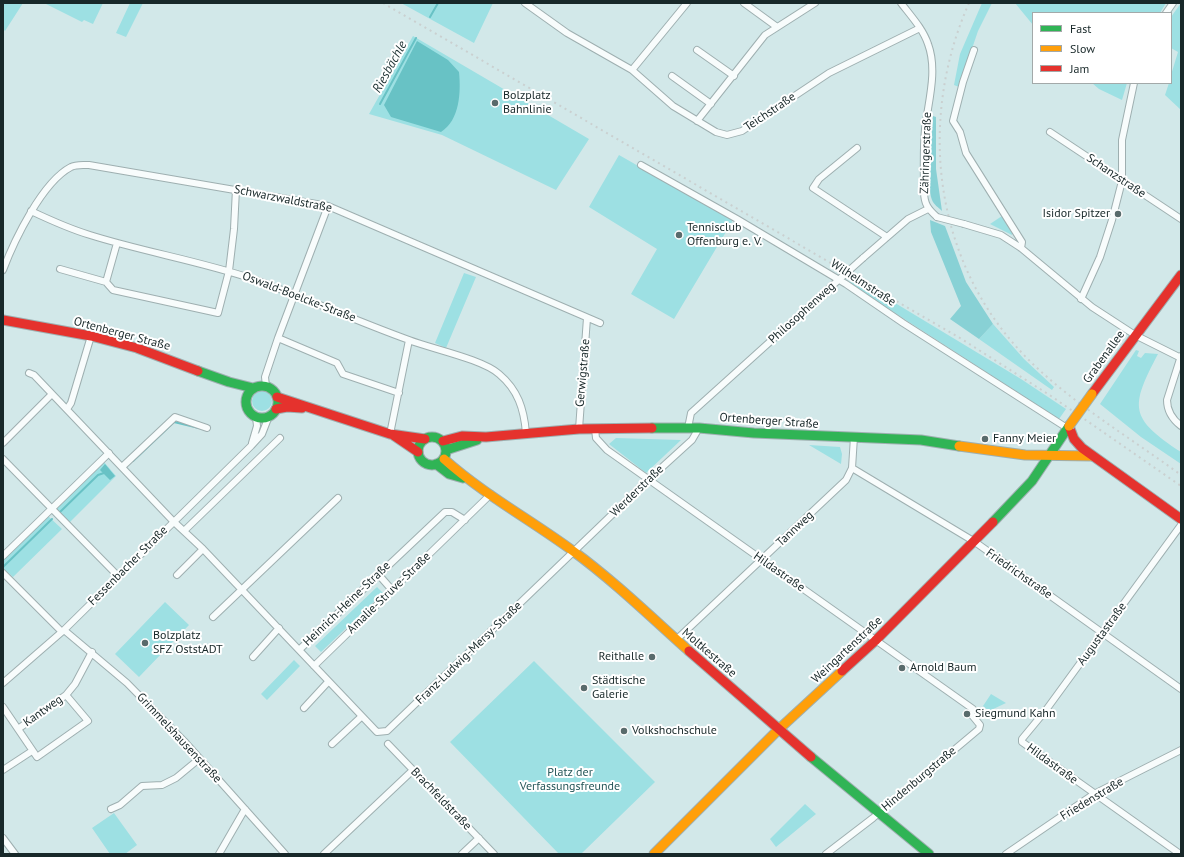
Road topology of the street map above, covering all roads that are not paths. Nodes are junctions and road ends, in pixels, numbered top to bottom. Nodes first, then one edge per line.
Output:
1 (525, 3) edge
2 (687, 3) edge
3 (744, 3) edge
4 (815, 3) edge
5 (901, 3) edge
6 (1172, 3) edge
7 (1167, 12) edge
8 (777, 27) junction
9 (920, 28) junction
10 (697, 50) dead end
11 (974, 50) dead end
12 (632, 70) junction
13 (672, 76) dead end
14 (734, 76) junction
15 (1134, 84) edge
16 (711, 104) junction
17 (697, 121) junction
18 (1050, 132) dead end
19 (857, 148) dead end
20 (642, 165) dead end
21 (1122, 181) junction
22 (236, 189) junction
23 (328, 206) junction
24 (928, 209) junction
25 (31, 211) junction
26 (1181, 219) edge
27 (887, 237) junction
28 (117, 243) junction
29 (1021, 248) junction
30 (60, 269) dead end
31 (3, 270) edge
32 (229, 271) junction
33 (1181, 275) edge
34 (838, 280) junction
35 (106, 282) junction
36 (296, 294) junction
37 (1081, 298) junction
38 (588, 318) junction
39 (3, 320) edge
40 (600, 322) dead end
41 (1135, 335) junction
42 (91, 336) junction
43 (278, 338) junction
44 (409, 340) junction
45 (1181, 357) edge
46 (29, 373) dead end
47 (231, 383) junction
48 (266, 386) junction
49 (253, 388) junction
50 (399, 393) junction
51 (52, 394) junction
52 (277, 397) junction
53 (246, 399) junction
54 (67, 409) junction
55 (276, 409) junction
56 (311, 409) junction
57 (269, 416) junction
58 (256, 417) junction
59 (1181, 426) edge
60 (1068, 427) junction
61 (207, 428) dead end
62 (688, 428) junction
63 (698, 428) junction
64 (579, 429) junction
65 (594, 429) junction
66 (526, 433) junction
67 (390, 434) junction
68 (486, 437) junction
69 (854, 437) junction
70 (280, 438) dead end
71 (425, 439) junction
72 (443, 441) junction
73 (3, 443) edge
74 (251, 446) junction
75 (418, 452) junction
76 (109, 453) junction
77 (445, 455) junction
78 (1050, 456) junction
79 (1092, 456) junction
80 (3, 459) edge
81 (436, 464) junction
82 (122, 467) junction
83 (852, 468) junction
84 (466, 479) junction
85 (648, 480) junction
86 (491, 494) junction
87 (338, 498) dead end
88 (52, 509) junction
89 (1181, 519) edge
90 (465, 520) junction
91 (173, 521) junction
92 (1181, 525) edge
93 (184, 531) junction
94 (975, 542) junction
95 (203, 549) junction
96 (574, 552) junction
97 (3, 556) edge
98 (395, 557) joint
99 (762, 560) junction
100 (3, 572) edge
101 (378, 574) junction
102 (177, 575) dead end
103 (118, 576) junction
104 (242, 590) junction
105 (392, 590) junction
106 (213, 617) dead end
107 (279, 628) junction
108 (63, 631) junction
109 (1103, 632) junction
110 (676, 640) junction
111 (875, 640) junction
112 (299, 650) junction
113 (92, 652) junction
114 (253, 657) dead end
115 (314, 666) junction
116 (328, 682) junction
117 (3, 683) edge
118 (1181, 689) edge
119 (66, 695) junction
120 (3, 707) edge
121 (304, 708) dead end
122 (973, 709) joint
123 (361, 717) junction
124 (18, 729) junction
125 (778, 730) junction
126 (1022, 742) joint
127 (332, 744) dead end
128 (388, 744) dead end
129 (1181, 750) edge
130 (32, 751) junction
131 (199, 759) junction
132 (3, 770) edge
133 (413, 770) junction
134 (1094, 794) junction
135 (111, 809) dead end
136 (245, 809) junction
137 (878, 813) junction
138 (3, 838) edge
139 (479, 838) junction
140 (840, 843) junction
141 (844, 849) dead end
142 (15, 854) edge
143 (219, 854) edge
144 (285, 854) edge
145 (324, 854) edge
146 (462, 854) edge
147 (494, 854) edge
148 (654, 854) edge
149 (826, 854) edge
150 (929, 854) edge
151 (1006, 854) edge
152 (1180, 854) edge

1 - 12 street, Teichstraße
2 - 12 street
3 - 8 street
4 - 8 street
5 - 9 street, Zähringerstraße
6 - 7 street
8 - 14 street
9 - 17 street, Teichstraße
9 - 24 street, Zähringerstraße
10 - 14 street
11 - 29 street
12 - 17 street, Teichstraße
13 - 16 street
14 - 16 street
15 - 21 street
16 - 17 street
18 - 21 street, Schanzstraße
19 - 27 street
20 - 34 street, Wilhelmstraße
21 - 26 street, Schanzstraße
21 - 37 street
22 - 23 street, Schwarzwaldstraße
22 - 25 street, Schwarzwaldstraße
22 - 32 street
23 - 36 street
23 - 38 street, Schwarzwaldstraße
24 - 27 street, Philosophenweg
24 - 29 street, Zähringerstraße, bridge
25 - 28 street, Oswald-Boelcke-Straße
25 - 31 street, Schwarzwaldstraße
27 - 34 street, Philosophenweg, bridge
28 - 32 street, Oswald-Boelcke-Straße
28 - 35 street
29 - 37 street, Zähringerstraße
30 - 35 street
32 - 35 street
32 - 36 street, Oswald-Boelcke-Straße
33 - 41 main road, Grabenallee
34 - 60 street, Wilhelmstraße
34 - 62 street, Philosophenweg
36 - 43 street
36 - 44 street, Oswald-Boelcke-Straße
37 - 41 street, Zähringerstraße
38 - 40 street, Schwarzwaldstraße
38 - 64 street, Gerwigstraße
39 - 42 main road, Ortenberger Straße
41 - 45 street, Zähringerstraße
41 - 60 main road, Grabenallee, bridge
42 - 47 main road, Ortenberger Straße
42 - 54 street
43 - 48 street
43 - 50 street
44 - 50 street
44 - 66 street, Oswald-Boelcke-Straße
45 - 59 street
46 - 51 street, Franz-Ludwig-Mersy-Straße
47 - 49 main road, Ortenberger Straße
47 - 53 main road, Ortenberger Straße
48 - 49 main road
48 - 52 main road
49 - 53 main road
50 - 67 street
51 - 54 street, Franz-Ludwig-Mersy-Straße
51 - 73 street
52 - 55 main road
52 - 56 main road
53 - 58 main road
54 - 76 street, Franz-Ludwig-Mersy-Straße
55 - 56 main road
55 - 57 main road
56 - 67 main road
57 - 58 main road
57 - 74 street, Fessenbacher Straße
58 - 74 street, Fessenbacher Straße
60 - 78 main road, Grabenallee
60 - 79 main road
61 - 82 street
62 - 63 main road, Ortenberger Straße
62 - 65 main road, Ortenberger Straße
63 - 69 main road, Ortenberger Straße
63 - 85 street, Werderstraße
64 - 65 main road, Ortenberger Straße
64 - 66 main road, Ortenberger Straße
65 - 85 street, Hildastraße
66 - 68 main road, Ortenberger Straße
67 - 71 main road
67 - 75 main road
68 - 72 main road, Ortenberger Straße
68 - 77 main road, Ortenberger Straße
69 - 78 main road, Ortenberger Straße
69 - 83 street, Tannweg
70 - 93 street
71 - 72 main road
71 - 75 main road
72 - 77 main road
74 - 91 street, Fessenbacher Straße
75 - 81 main road
76 - 82 street, Franz-Ludwig-Mersy-Straße
76 - 88 street
77 - 81 main road
77 - 84 main road, Moltkestraße
78 - 79 main road
78 - 94 main road, Weingartenstraße
79 - 89 main road
80 - 88 street
81 - 84 main road, Moltkestraße
82 - 91 street, Franz-Ludwig-Mersy-Straße
83 - 94 street, Friedrichstraße
83 - 99 street, Tannweg
84 - 86 main road, Moltkestraße
85 - 96 street, Werderstraße
85 - 99 street, Hildastraße
86 - 90 street, Amalie-Struve-Straße
86 - 96 main road, Moltkestraße
87 - 104 street
88 - 97 street
88 - 103 street
90 - 98 street, Amalie-Struve-Straße
90 - 105 street, Amalie-Struve-Straße
91 - 93 street, Franz-Ludwig-Mersy-Straße
91 - 103 street, Fessenbacher Straße
92 - 109 street, Augustastraße
93 - 95 street, Franz-Ludwig-Mersy-Straße
94 - 109 street, Friedrichstraße
94 - 111 main road, Weingartenstraße
95 - 102 street
95 - 104 street, Franz-Ludwig-Mersy-Straße
96 - 110 main road, Moltkestraße
96 - 123 street, Franz-Ludwig-Mersy-Straße
98 - 101 street, Heinrich-Heine-Straße
99 - 110 street, Tannweg
99 - 111 street, Hildastraße
100 - 108 street, Grimmelshausenstraße
101 - 105 street
101 - 112 street, Heinrich-Heine-Straße
103 - 108 street, Fessenbacher Straße
104 - 106 street
104 - 107 street, Franz-Ludwig-Mersy-Straße
105 - 115 street, Amalie-Struve-Straße
107 - 112 street, Franz-Ludwig-Mersy-Straße
107 - 114 street
108 - 113 street, Grimmelshausenstraße
108 - 117 street, Fessenbacher Straße
109 - 118 street, Friedrichstraße
109 - 126 street, Augustastraße
110 - 125 main road, Moltkestraße
111 - 122 street, Hildastraße
111 - 125 main road, Weingartenstraße
112 - 115 street, Franz-Ludwig-Mersy-Straße
113 - 119 street, Kantweg
113 - 131 street, Grimmelshausenstraße
115 - 116 street, Franz-Ludwig-Mersy-Straße
116 - 121 street
116 - 123 street, Franz-Ludwig-Mersy-Straße
119 - 124 street, Kantweg
119 - 130 street
120 - 124 street
122 - 137 street, Hindenburgstraße
123 - 127 street
124 - 130 street
125 - 137 main road, Moltkestraße
125 - 148 main road, Weingartenstraße
126 - 134 street, Hildastraße
128 - 133 street, Brachfeldstraße
129 - 134 street, Friedenstraße
130 - 132 street
131 - 135 street
131 - 136 street, Grimmelshausenstraße
133 - 139 street, Brachfeldstraße
133 - 145 street
134 - 151 street, Friedenstraße
134 - 152 street, Hildastraße
136 - 143 street
136 - 144 street, Grimmelshausenstraße
137 - 140 street, Hindenburgstraße
137 - 150 main road, Moltkestraße
138 - 142 street
139 - 146 street
139 - 147 street, Brachfeldstraße
140 - 141 street
140 - 149 street, Hindenburgstraße

